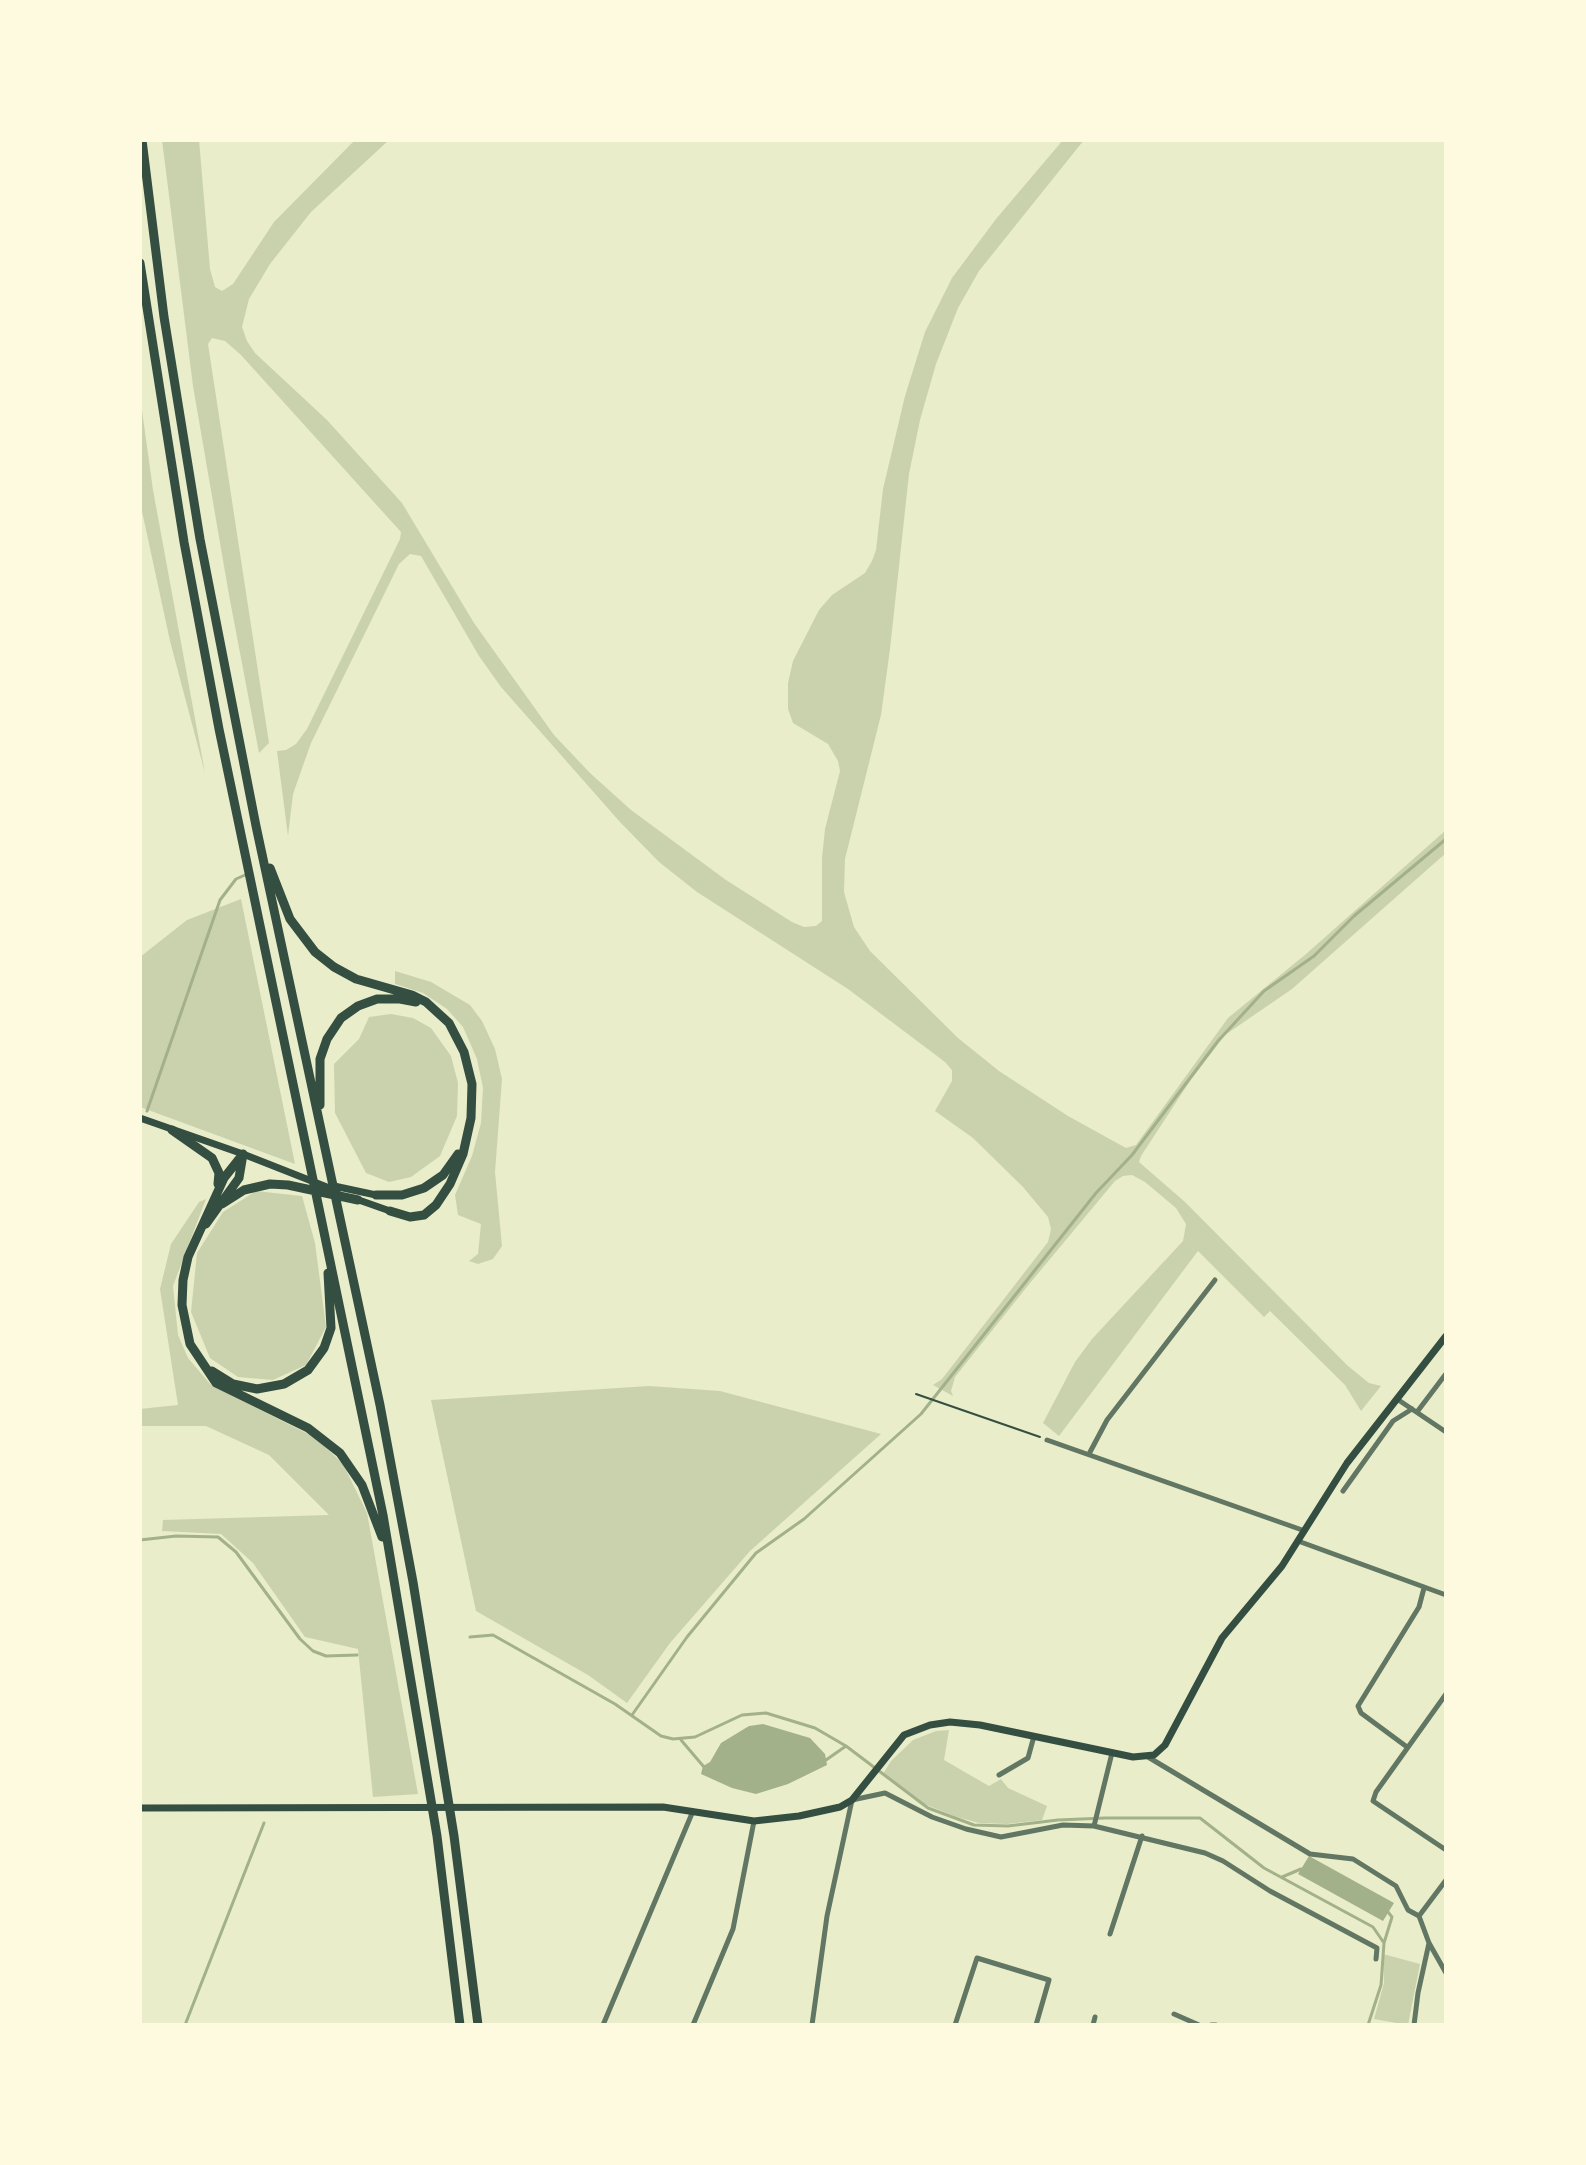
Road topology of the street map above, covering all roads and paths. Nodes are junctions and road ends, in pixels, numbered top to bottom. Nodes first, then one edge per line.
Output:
1 (142, 140) edge
2 (140, 263) edge
3 (256, 826) junction
4 (440, 1014) junction
5 (140, 1118) edge
6 (470, 1125) junction
7 (172, 1130) junction
8 (322, 1137) junction
9 (243, 1154) junction
10 (309, 1178) junction
11 (217, 1191) junction
12 (376, 1195) joint
13 (358, 1200) junction
14 (222, 1204) junction
15 (390, 1211) joint
16 (324, 1225) junction
17 (197, 1236) junction
18 (1215, 1280) dead end
19 (1446, 1336) edge
20 (202, 1365) junction
21 (1445, 1375) edge
22 (916, 1394) dead end
23 (1396, 1398) junction
24 (1415, 1410) junction
25 (1446, 1432) edge
26 (1047, 1440) joint
27 (1089, 1454) junction
28 (1343, 1491) dead end
29 (1305, 1531) junction
30 (1298, 1541) junction
31 (392, 1567) junction
32 (1424, 1588) junction
33 (1446, 1595) edge
34 (1446, 1694) edge
35 (1034, 1735) junction
36 (1407, 1747) junction
37 (1112, 1751) junction
38 (1147, 1757) junction
39 (999, 1775) dead end
40 (852, 1800) junction
41 (140, 1808) edge
42 (694, 1811) junction
43 (754, 1821) junction
44 (1095, 1824) junction
45 (1142, 1836) junction
46 (1446, 1850) edge
47 (1446, 1880) edge
48 (1419, 1916) junction
49 (1110, 1934) dead end
50 (1429, 1943) junction
51 (1376, 1959) dead end
52 (1446, 1973) edge
53 (1174, 2014) dead end
54 (1095, 2017) dead end
55 (460, 2025) edge
56 (478, 2025) edge
57 (603, 2025) edge
58 (693, 2025) edge
59 (812, 2025) edge
60 (955, 2025) edge
61 (1036, 2025) edge
62 (1093, 2025) edge
63 (1199, 2025) edge
64 (1414, 2025) edge

1 - 3 highway
2 - 16 highway
3 - 4 highway
3 - 8 highway
4 - 6 highway
4 - 8 highway
5 - 7 main road
6 - 12 highway
6 - 15 highway
7 - 9 main road
7 - 11 highway
8 - 56 highway
9 - 10 main road
9 - 11 highway
9 - 14 highway
10 - 12 main road
10 - 13 main road
11 - 17 highway
13 - 14 highway
13 - 15 main road
14 - 17 highway
16 - 20 highway
16 - 31 highway
17 - 20 highway
18 - 27 street
19 - 23 main road
20 - 31 highway
21 - 24 street
22 - 26 path
23 - 24 street
23 - 29 main road
24 - 25 street
24 - 28 street
26 - 27 street
27 - 29 street
29 - 30 main road
30 - 32 street
30 - 38 main road
31 - 55 highway
32 - 33 street
32 - 36 street
34 - 36 street
35 - 37 main road
35 - 39 street
35 - 40 main road
36 - 46 street
37 - 38 main road
37 - 44 street
38 - 48 street
40 - 43 main road
40 - 44 street
40 - 59 street
41 - 42 main road
42 - 43 main road
42 - 57 street
43 - 58 street
44 - 45 street
45 - 49 street
45 - 51 street
47 - 48 street
48 - 50 street
50 - 52 street
50 - 64 street
53 - 63 street
54 - 62 street
60 - 61 street

